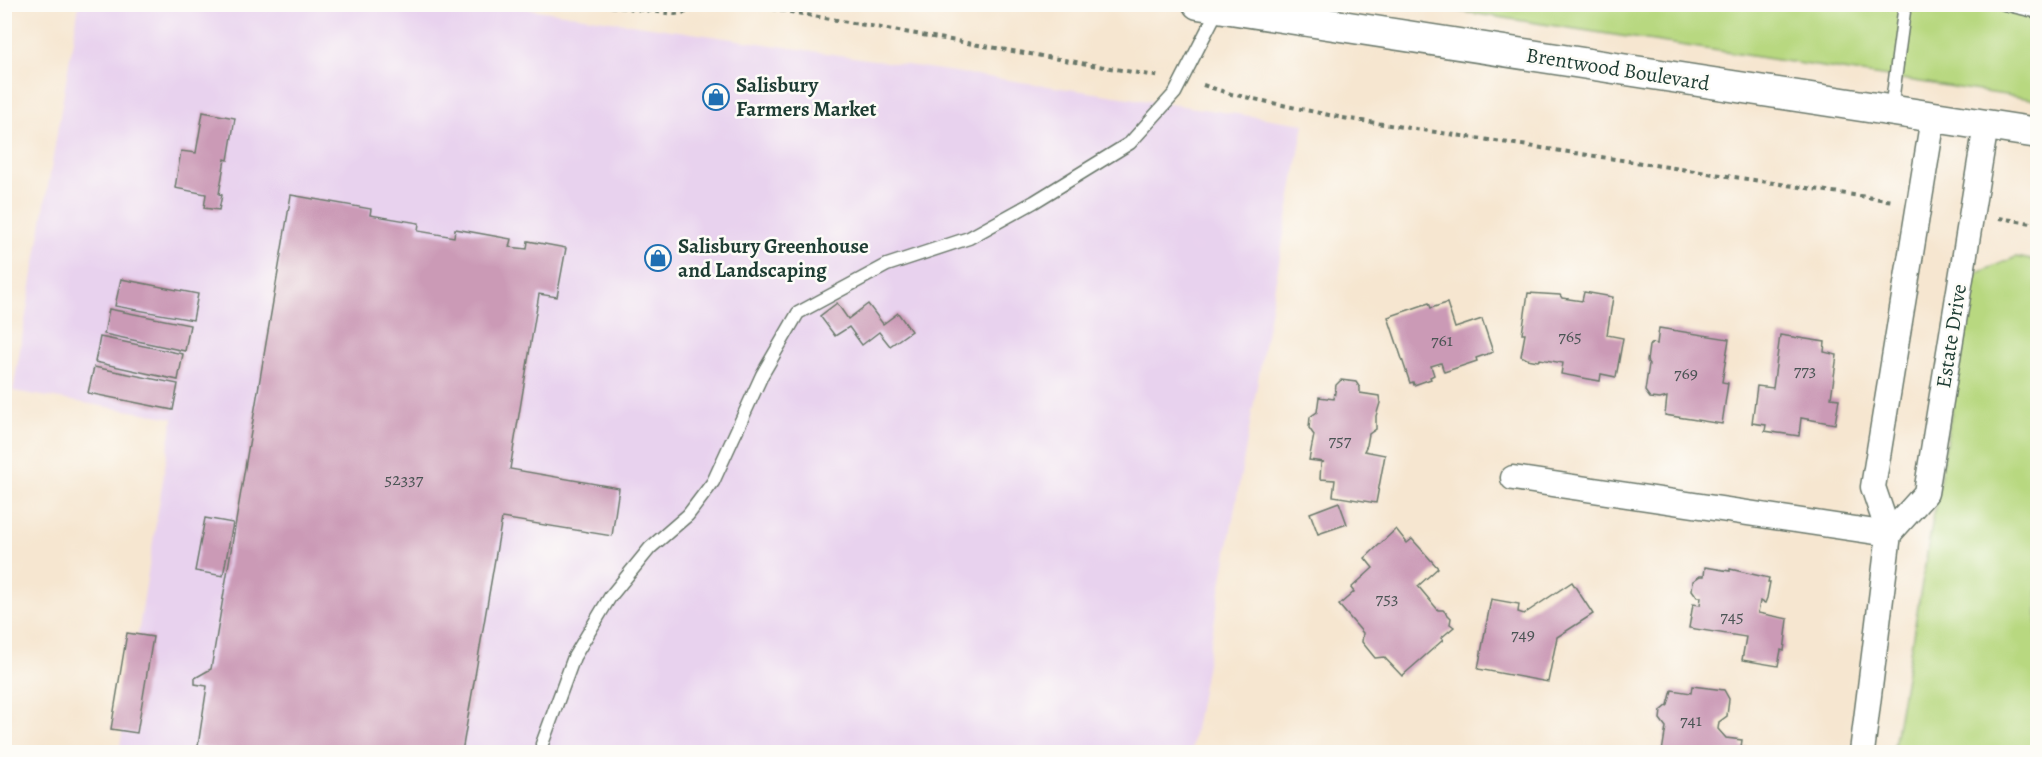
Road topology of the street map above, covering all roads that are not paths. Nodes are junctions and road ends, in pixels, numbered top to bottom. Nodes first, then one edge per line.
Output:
1 (1905, 4) edge
2 (2004, 4) edge
3 (1208, 6) edge
4 (2037, 12) edge
5 (1891, 111) junction
6 (1932, 118) junction
7 (1986, 124) junction
8 (2037, 133) edge
9 (1513, 478) dead end
10 (1889, 534) junction
11 (542, 744) dead end
12 (1862, 753) edge

1 - 5 lane
2 - 4 lane
3 - 5 street, Brentwood Boulevard
3 - 11 lane
5 - 6 street, Brentwood Boulevard
6 - 7 street, Brentwood Boulevard
6 - 10 street
7 - 8 street, Brentwood Boulevard
7 - 10 street, Estate Drive
9 - 10 street
10 - 12 street

